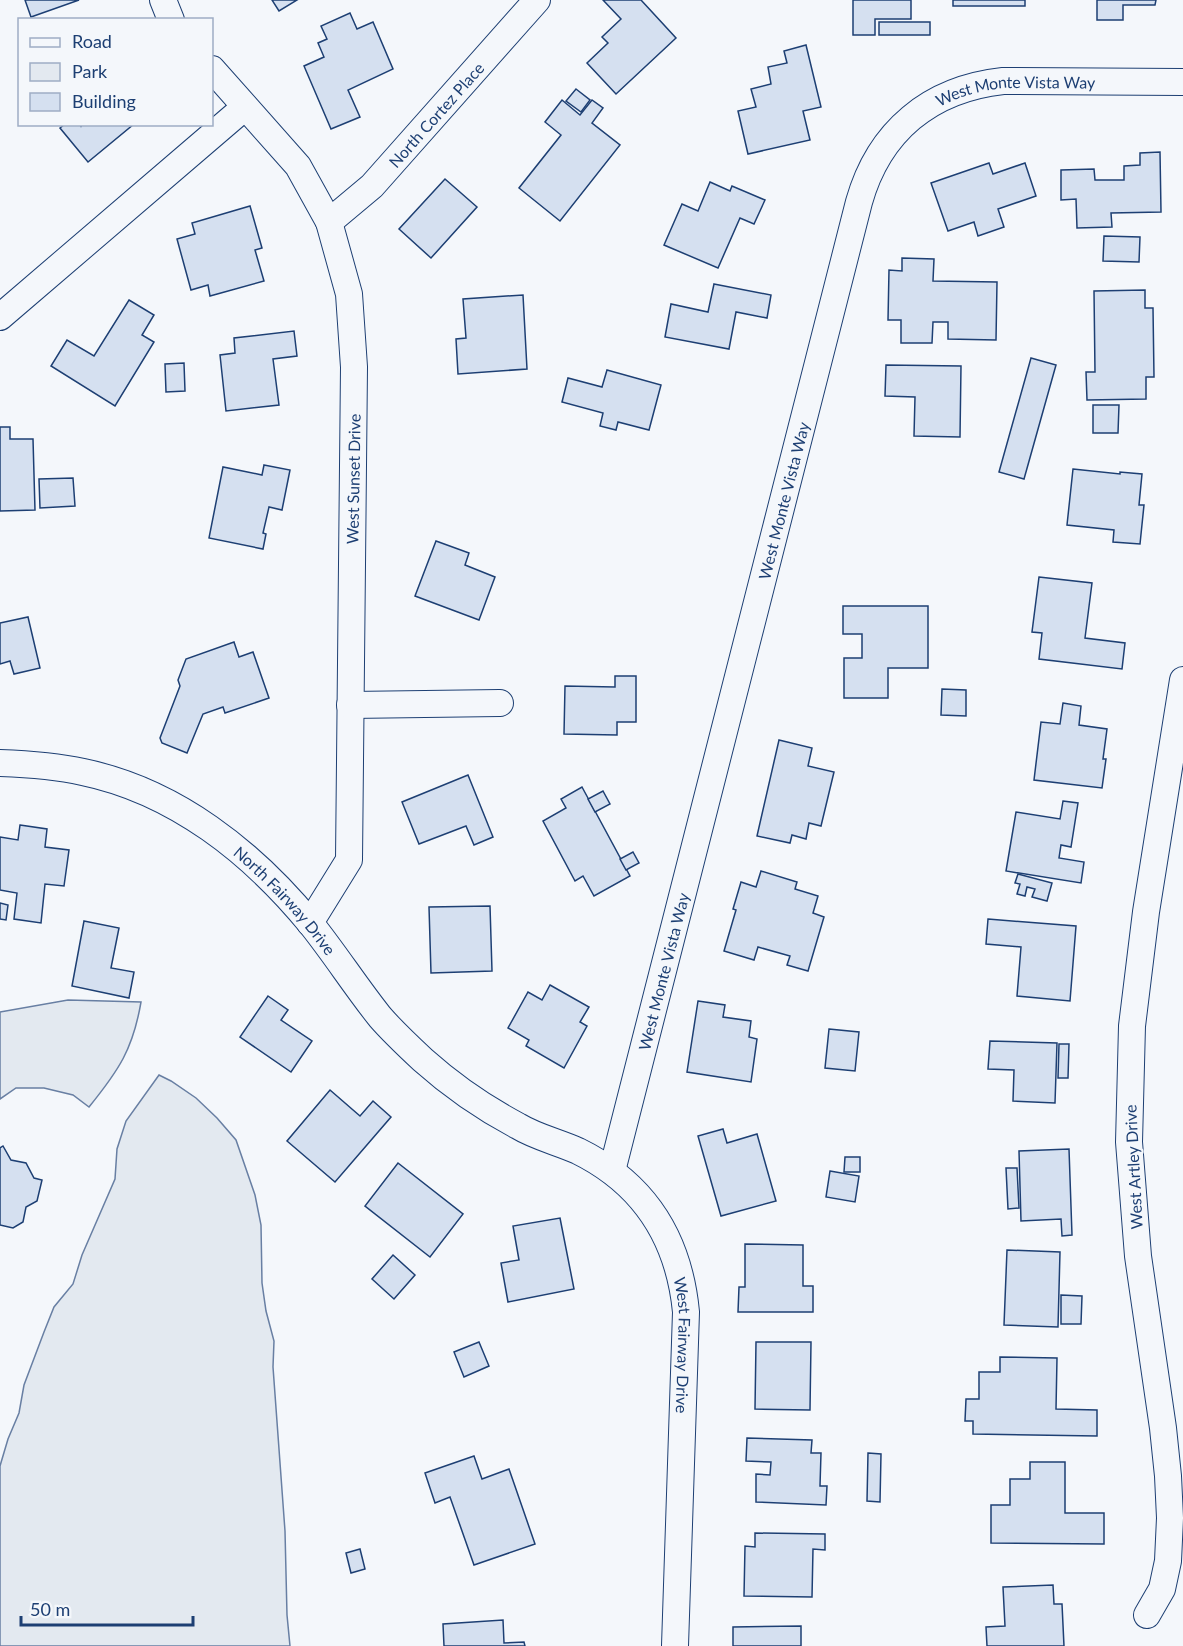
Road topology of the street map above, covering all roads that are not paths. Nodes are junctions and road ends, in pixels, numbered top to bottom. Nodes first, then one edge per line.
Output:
1 (163, 0) edge
2 (537, 0) edge
3 (170, 18) edge
4 (213, 70) edge
5 (1183, 82) edge
6 (245, 107) junction
7 (329, 222) junction
8 (0, 317) edge
9 (1183, 680) edge
10 (500, 703) dead end
11 (350, 705) junction
12 (0, 763) edge
13 (310, 923) junction
14 (519, 1127) joint
15 (612, 1171) junction
16 (1148, 1615) dead end
17 (675, 1646) edge

1 - 3 street
2 - 7 street, North Cortez Place
4 - 6 street, West Sunset Drive
5 - 15 street, West Monte Vista Way
6 - 7 street, West Sunset Drive
6 - 8 street
7 - 11 street, West Sunset Drive
9 - 16 street, West Artley Drive
10 - 11 street
11 - 13 street, West Sunset Drive
12 - 13 street, North Fairway Drive
13 - 14 street, North Fairway Drive
14 - 15 street, West Fairway Drive
15 - 17 street, West Fairway Drive

